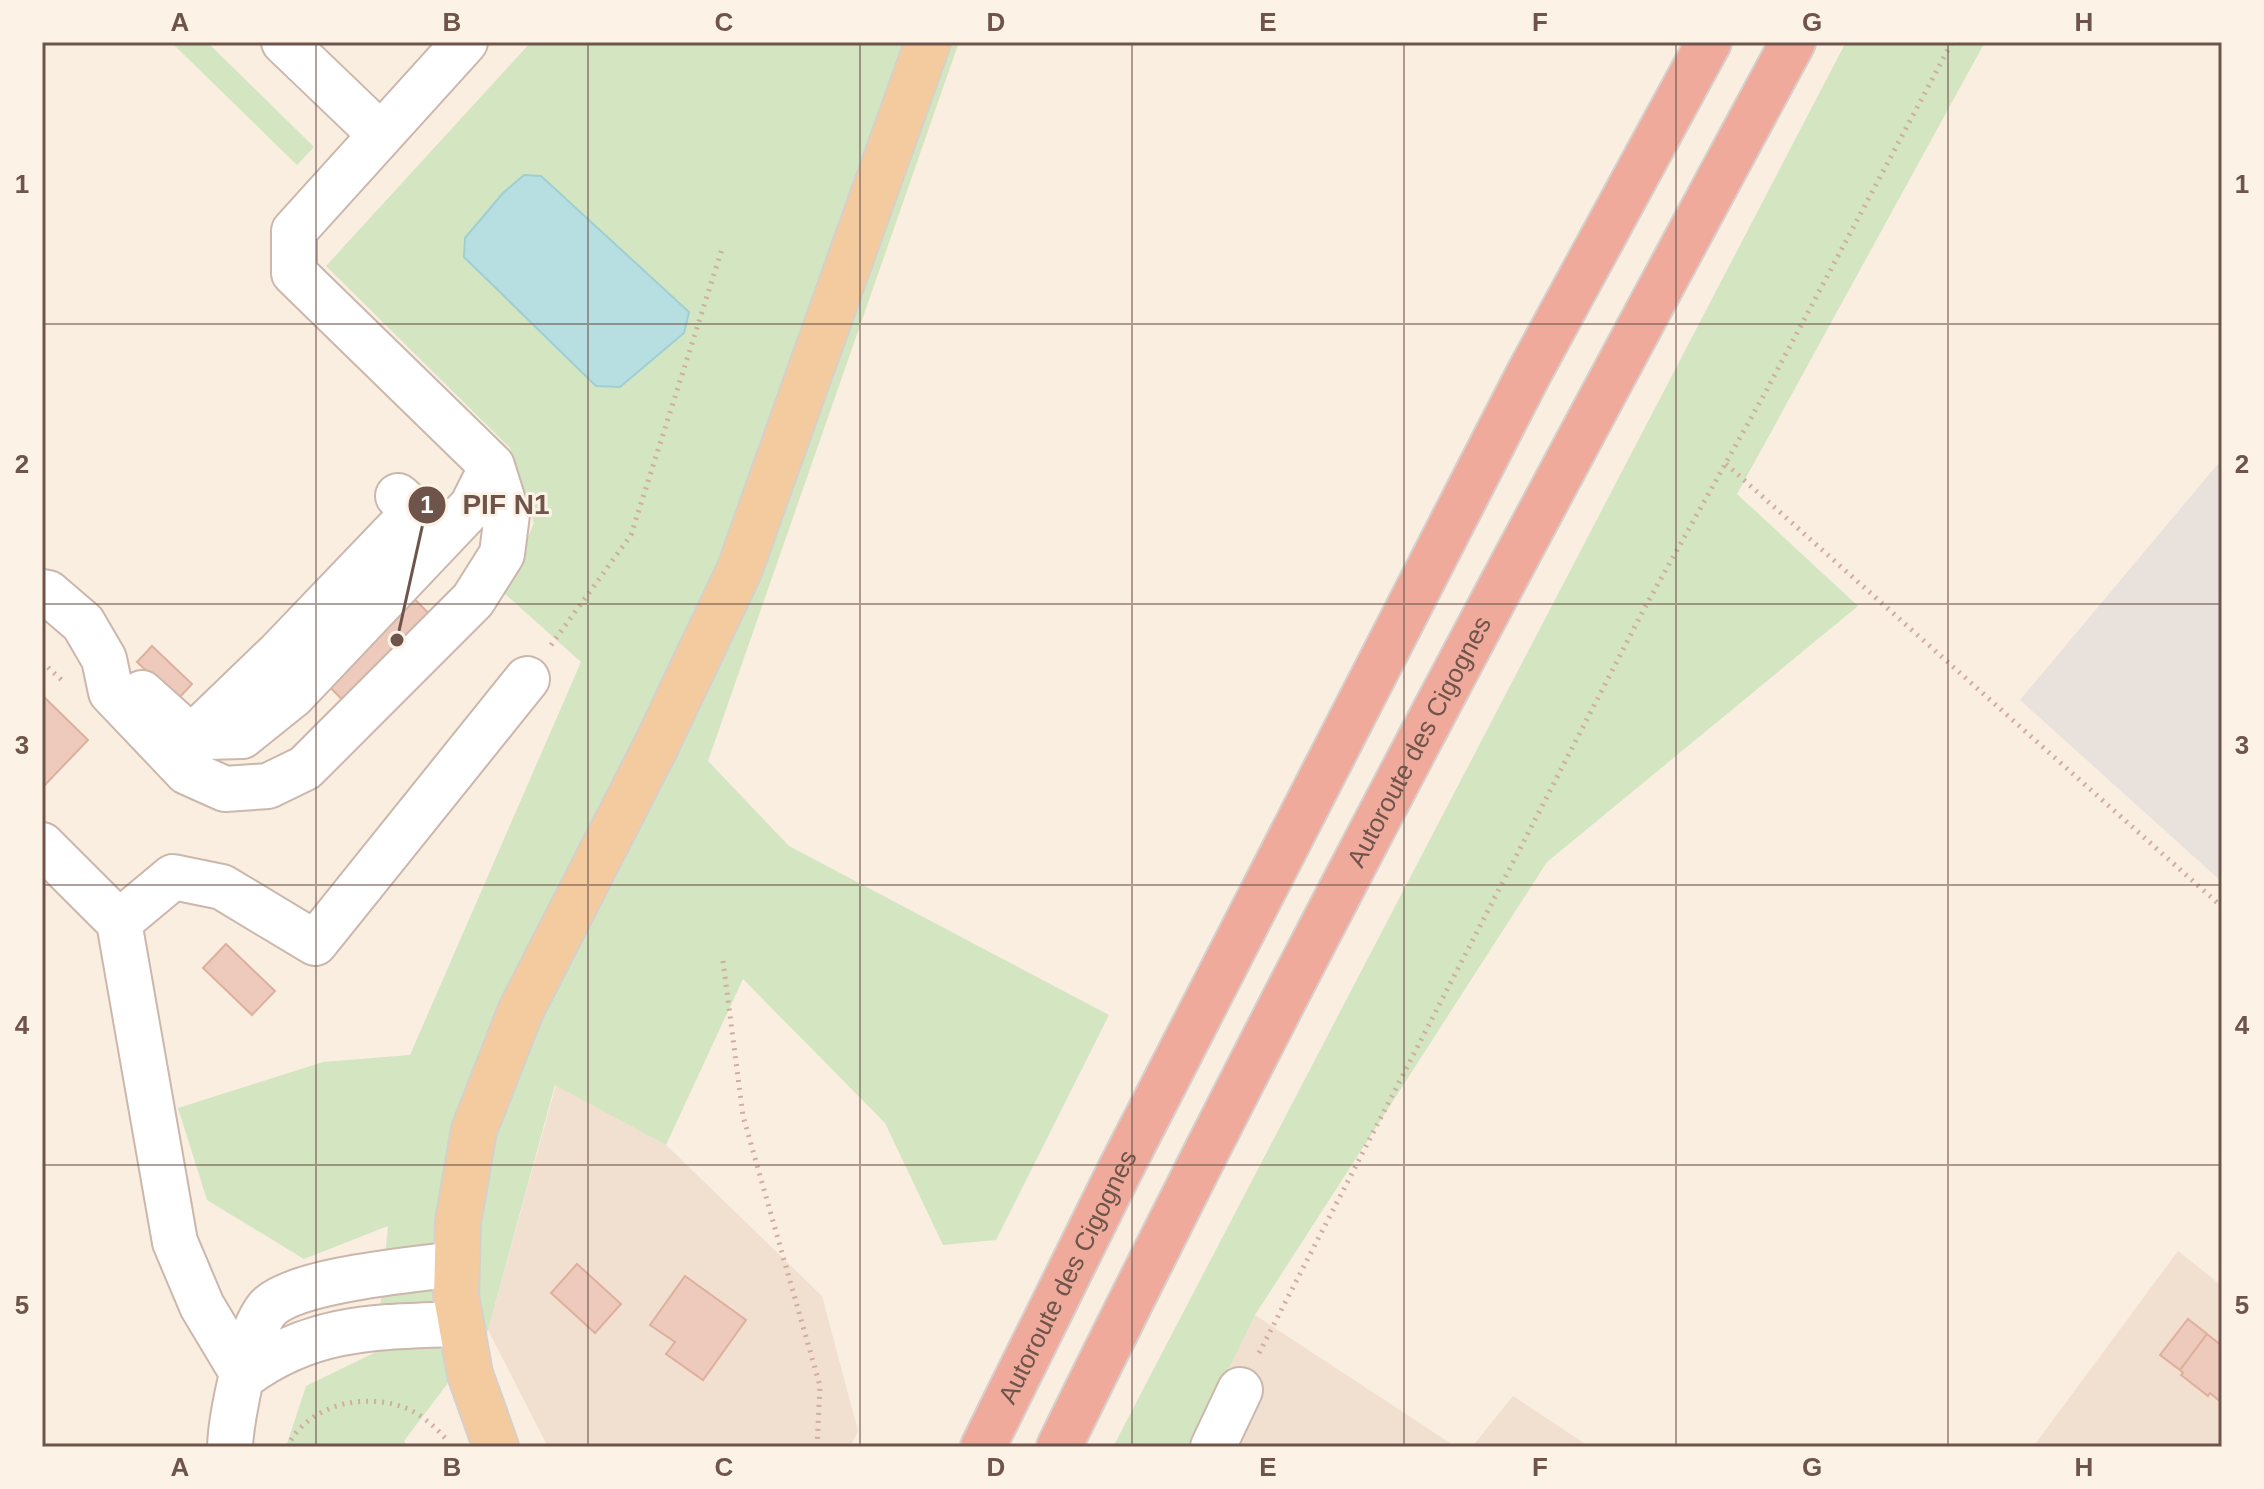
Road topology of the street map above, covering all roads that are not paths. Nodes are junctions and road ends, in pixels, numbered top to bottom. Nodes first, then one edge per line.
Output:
1 (284, 42) edge
2 (928, 42) edge
3 (1709, 42) edge
4 (1793, 42) edge
5 (449, 48) edge
6 (381, 135) junction
7 (492, 466) junction
8 (398, 496) dead end
9 (42, 592) edge
10 (104, 659) junction
11 (527, 679) road end
12 (197, 732) junction
13 (42, 845) edge
14 (119, 922) junction
15 (456, 1264) junction
16 (460, 1324) junction
17 (244, 1376) junction
18 (1240, 1390) road end
19 (493, 1439) edge
20 (230, 1447) edge
21 (983, 1447) edge
22 (1059, 1447) edge
23 (1213, 1447) edge

1 - 6 street
2 - 15 main road
3 - 21 highway, Autoroute des Cigognes
4 - 22 highway, Autoroute des Cigognes
5 - 6 street
6 - 7 street
7 - 10 street
7 - 12 street
8 - 12 street
9 - 10 street
10 - 12 street
11 - 14 street
13 - 14 street
14 - 17 street
15 - 16 main road
15 - 17 street
16 - 17 street
16 - 19 main road
17 - 20 street
18 - 23 street

